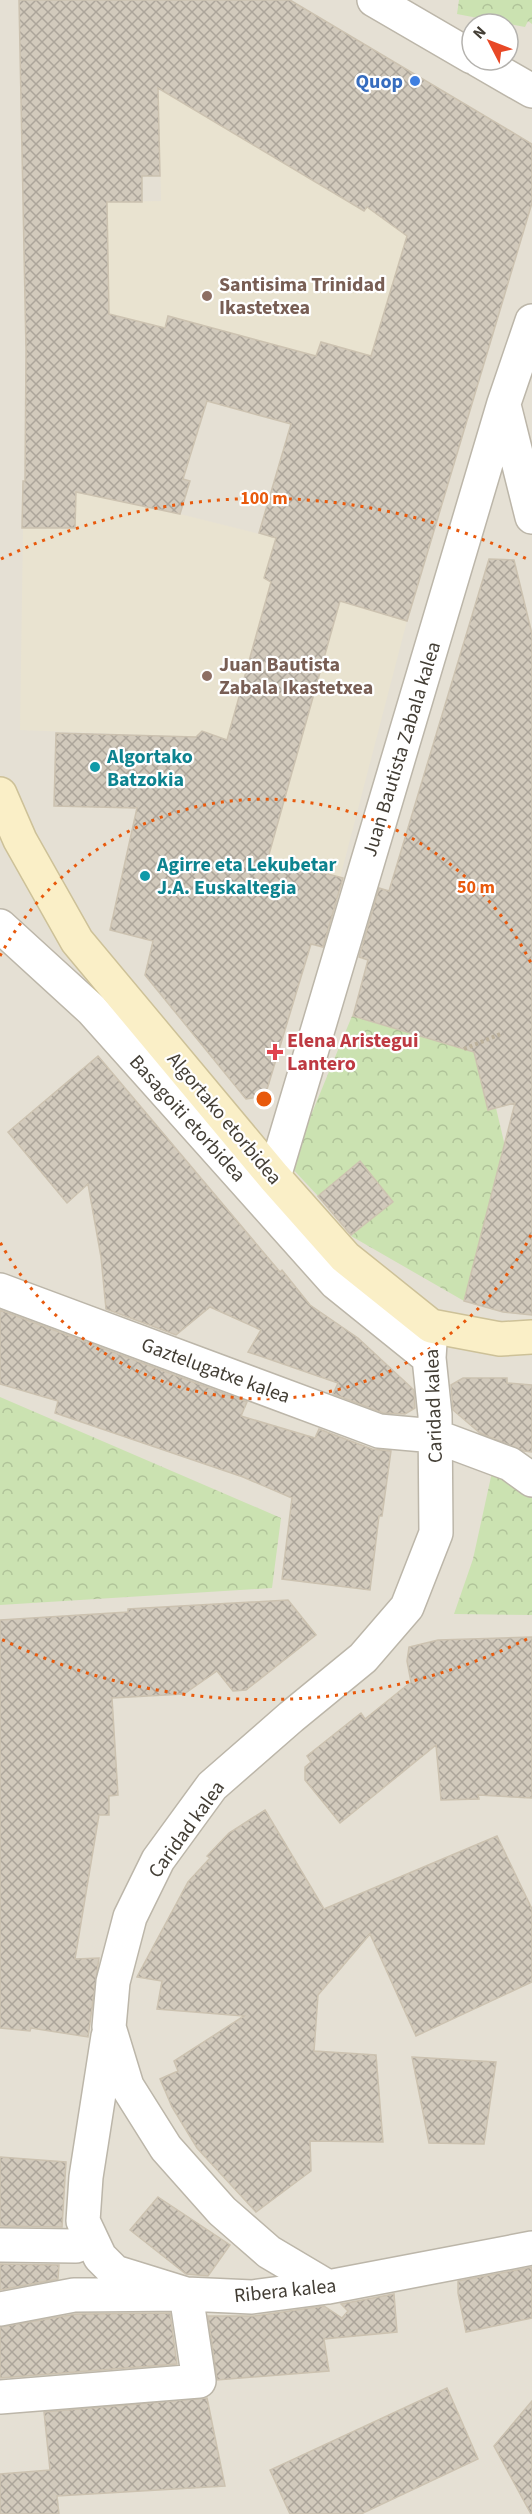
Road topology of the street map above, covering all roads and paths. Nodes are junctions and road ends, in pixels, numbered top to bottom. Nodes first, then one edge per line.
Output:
1 (374, 0) edge
2 (460, 50) edge
3 (499, 72) edge
4 (532, 91) edge
5 (532, 321) edge
6 (504, 403) junction
7 (532, 517) edge
8 (0, 794) edge
9 (0, 926) edge
10 (502, 1033) dead end
11 (464, 1049) dead end
12 (274, 1177) junction
13 (0, 1290) edge
14 (431, 1326) junction
15 (532, 1337) edge
16 (429, 1358) junction
17 (435, 1437) junction
18 (532, 1479) edge
19 (109, 2028) junction
20 (79, 2234) junction
21 (0, 2246) edge
22 (532, 2248) edge
23 (328, 2287) junction
24 (186, 2294) junction
25 (74, 2295) junction
26 (0, 2309) edge
27 (0, 2397) edge

1 - 2 street
3 - 4 street
5 - 6 street, Juan Bautista Zabala kalea
6 - 7 street
6 - 12 street, Juan Bautista Zabala kalea
8 - 12 street, Algortako etorbidea
9 - 16 street, Basagoiti etorbidea
10 - 11 path
12 - 14 street, Algortako etorbidea
13 - 17 street, Gaztelugatxe kalea
14 - 15 street, Algortako etorbidea
14 - 16 street, Caridad kalea
16 - 17 street, Caridad kalea
17 - 18 street
17 - 19 street, Caridad kalea
19 - 20 street
19 - 23 street, Caridad kalea
20 - 21 street
20 - 24 street
20 - 25 street
22 - 23 street, Ribera kalea
23 - 24 street, Ribera kalea
24 - 25 street, Ribera kalea
24 - 27 street
25 - 26 street, Ribera kalea

